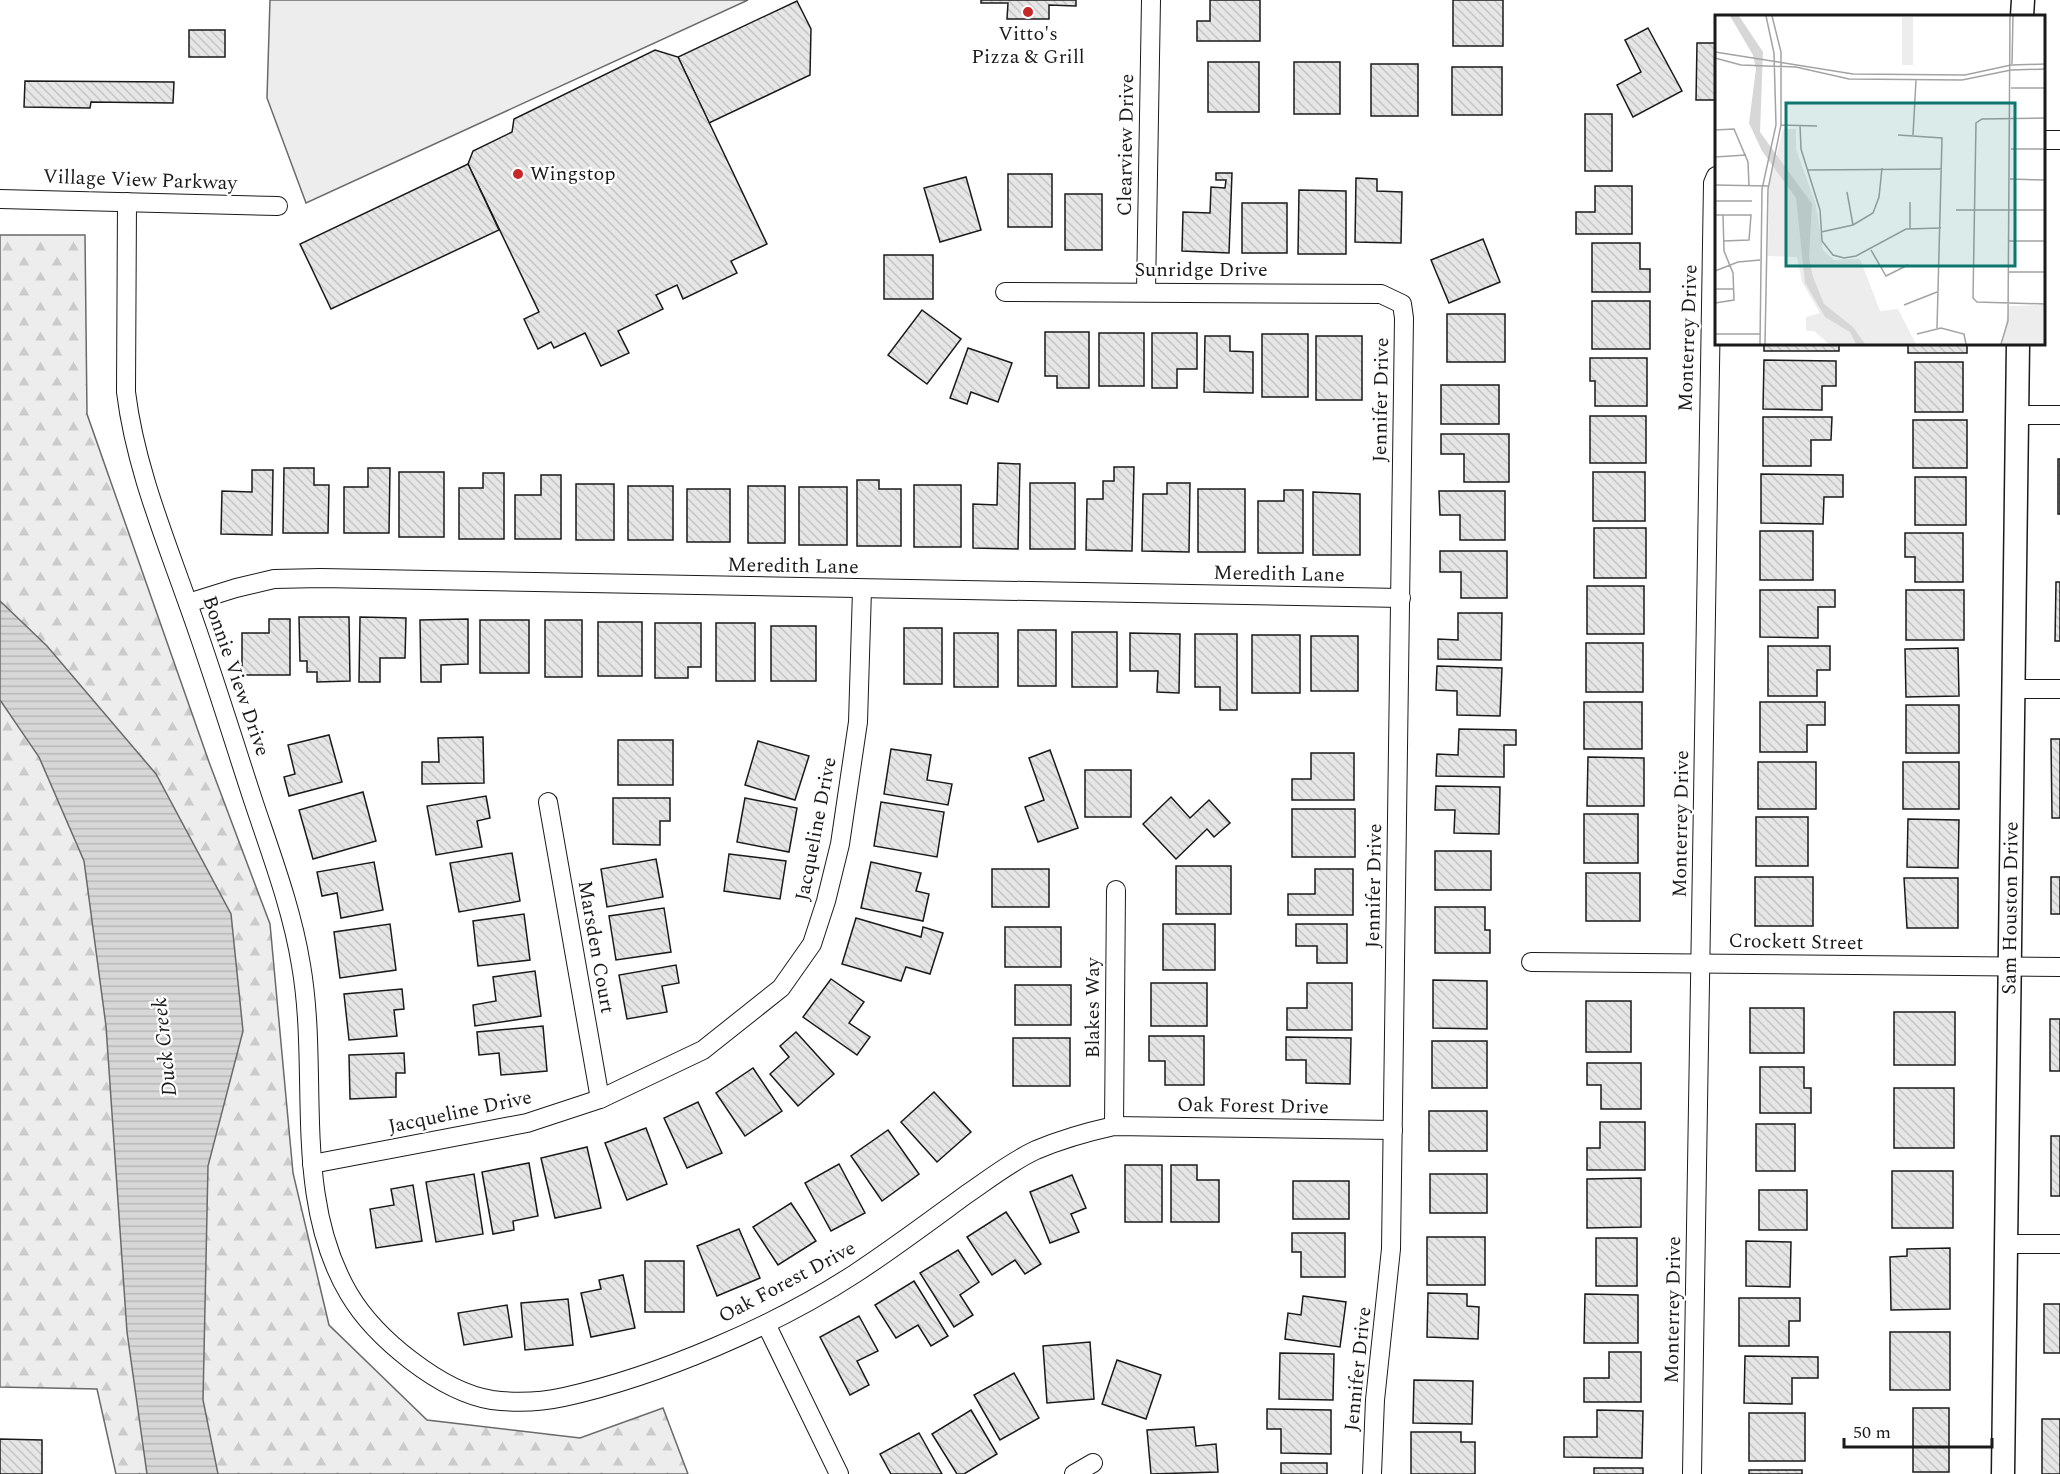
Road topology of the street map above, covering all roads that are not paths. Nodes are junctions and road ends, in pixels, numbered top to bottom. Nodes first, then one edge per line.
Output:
1 (1151, 0) edge
2 (2023, 0) edge
3 (2022, 15) edge
4 (1715, 178) edge
5 (0, 199) edge
6 (127, 202) junction
7 (278, 206) dead end
8 (1005, 292) dead end
9 (1146, 292) junction
10 (1396, 300) joint
11 (2018, 345) edge
12 (2017, 415) junction
13 (2060, 415) edge
14 (862, 590) junction
15 (1401, 598) junction
16 (188, 603) junction
17 (2013, 689) junction
18 (2060, 689) edge
19 (548, 802) dead end
20 (1116, 890) dead end
21 (1531, 962) dead end
22 (1701, 964) junction
23 (2009, 967) junction
24 (2060, 967) edge
25 (600, 1100) junction
26 (1114, 1126) junction
27 (1393, 1130) junction
28 (312, 1164) junction
29 (2006, 1244) junction
30 (2060, 1244) edge
31 (766, 1324) junction
32 (1093, 1463) dead end
33 (840, 1474) edge
34 (1074, 1474) edge
35 (1372, 1474) edge
36 (1692, 1474) edge
37 (2003, 1474) edge

1 - 9 street, Clearview Drive
2 - 3 street
4 - 22 street, Monterrey Drive
5 - 6 street, Village View Parkway
6 - 7 street, Village View Parkway
6 - 16 street, Bonnie View Drive
8 - 9 street, Sunridge Drive
9 - 10 street, Sunridge Drive
10 - 15 street, Jennifer Drive
11 - 12 street, Sam Houston Drive
12 - 13 street
12 - 17 street, Sam Houston Drive
14 - 15 street, Meredith Lane
14 - 16 street, Meredith Lane
14 - 25 street, Jacqueline Drive
15 - 27 street, Jennifer Drive
16 - 28 street, Bonnie View Drive
17 - 18 street
17 - 23 street, Sam Houston Drive
19 - 25 street, Marsden Court
20 - 26 street, Blakes Way
21 - 22 street, Crockett Street
22 - 23 street, Crockett Street
22 - 36 street, Monterrey Drive
23 - 24 street, Crockett Street
23 - 29 street, Sam Houston Drive
25 - 28 street, Jacqueline Drive
26 - 27 street, Oak Forest Drive
26 - 31 street, Oak Forest Drive
27 - 35 street, Jennifer Drive
28 - 31 street, Oak Forest Drive
29 - 30 street
29 - 37 street, Sam Houston Drive
31 - 33 street
32 - 34 street

